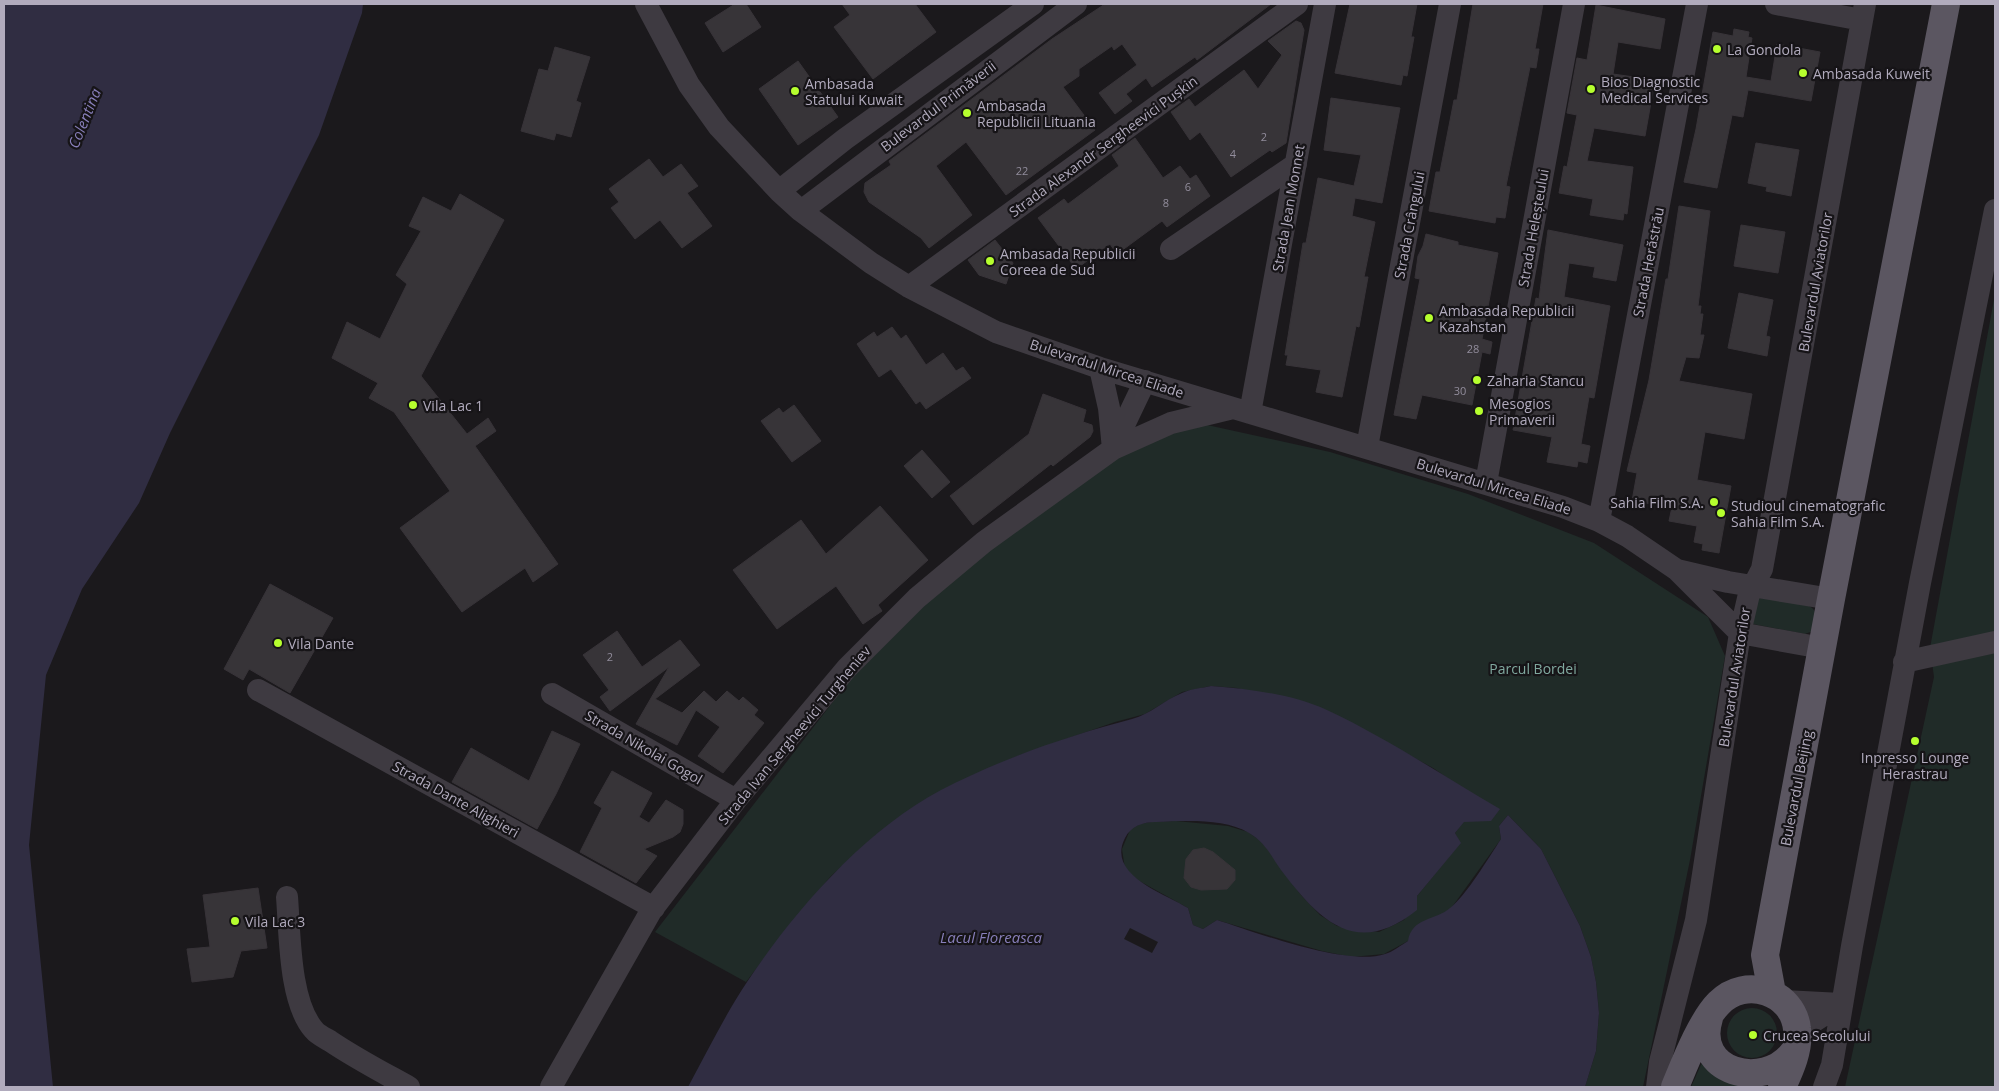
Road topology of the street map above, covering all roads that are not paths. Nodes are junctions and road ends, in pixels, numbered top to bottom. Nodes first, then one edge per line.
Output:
1 (646, 4) edge
2 (1033, 4) edge
3 (1076, 4) edge
4 (1296, 4) edge
5 (1325, 4) edge
6 (1450, 4) edge
7 (1574, 4) edge
8 (1697, 4) edge
9 (1776, 4) edge
10 (1946, 4) edge
11 (1864, 12) edge
12 (1296, 164) junction
13 (779, 191) junction
14 (1995, 210) edge
15 (801, 211) junction
16 (1170, 249) dead end
17 (909, 287) junction
18 (1100, 368) junction
19 (1145, 381) junction
20 (1242, 411) junction
21 (1367, 447) junction
22 (1113, 449) junction
23 (1486, 483) junction
24 (1599, 521) junction
25 (1677, 570) junction
26 (1752, 586) junction
27 (1829, 610) junction
28 (1740, 632) junction
29 (1995, 642) edge
30 (1822, 648) junction
31 (1904, 662) junction
32 (258, 690) dead end
33 (552, 694) dead end
34 (736, 800) junction
35 (287, 897) dead end
36 (654, 908) junction
37 (1765, 955) junction
38 (1743, 989) junction
39 (1778, 997) junction
40 (1841, 1004) junction
41 (1711, 1014) junction
42 (1796, 1044) junction
43 (409, 1087) edge
44 (551, 1087) edge
45 (1657, 1087) edge
46 (1675, 1087) edge
47 (1782, 1087) edge
48 (1824, 1087) edge

1 - 13 street, Bulevardul Mircea Eliade
2 - 13 street, Bulevardul Primăverii
3 - 15 street, Bulevardul Primăverii
4 - 17 street, Strada Alexandr Sergheevici Pușkin
5 - 12 street, Strada Jean Monnet
6 - 21 street, Strada Crângului
7 - 23 street, Strada Heleșteului
8 - 24 street, Strada Herăstrău
9 - 11 street
10 - 27 main road
11 - 26 street, Bulevardul Aviatorilor
12 - 16 street
12 - 20 street, Strada Jean Monnet
13 - 15 street, Bulevardul Mircea Eliade
14 - 31 street
15 - 17 street, Bulevardul Mircea Eliade
17 - 18 street, Bulevardul Mircea Eliade
18 - 19 street, Bulevardul Mircea Eliade
18 - 22 street
19 - 20 street, Bulevardul Mircea Eliade
19 - 22 street, Strada Ivan Sergheevici Turgheniev
20 - 21 street, Bulevardul Mircea Eliade
20 - 22 street, Strada Ivan Sergheevici Turgheniev
21 - 23 street, Bulevardul Mircea Eliade
22 - 34 street, Strada Ivan Sergheevici Turgheniev
23 - 24 street, Bulevardul Mircea Eliade
24 - 25 street, Bulevardul Mircea Eliade
25 - 26 street, Bulevardul Mircea Eliade
25 - 28 street, Bulevardul Mircea Eliade
26 - 27 street, Bulevardul Mircea Eliade
26 - 28 street, Bulevardul Aviatorilor
27 - 30 main road, Bulevardul Beijing
28 - 30 street
28 - 45 street, Bulevardul Aviatorilor
29 - 31 street
30 - 37 main road, Bulevardul Beijing
31 - 40 street
32 - 36 street, Strada Dante Alighieri
33 - 34 street, Strada Nikolai Gogol
34 - 36 street, Strada Ivan Sergheevici Turgheniev
35 - 43 street
36 - 44 street, Strada Ivan Sergheevici Turgheniev
37 - 38 main road, Bulevardul Beijing
37 - 39 main road, Bulevardul Beijing
38 - 39 main road
38 - 41 main road, Bulevardul Beijing
39 - 40 street
39 - 42 main road, Bulevardul Beijing
40 - 42 street
40 - 48 street
41 - 42 main road
41 - 46 main road, Bulevardul Beijing
42 - 47 main road

